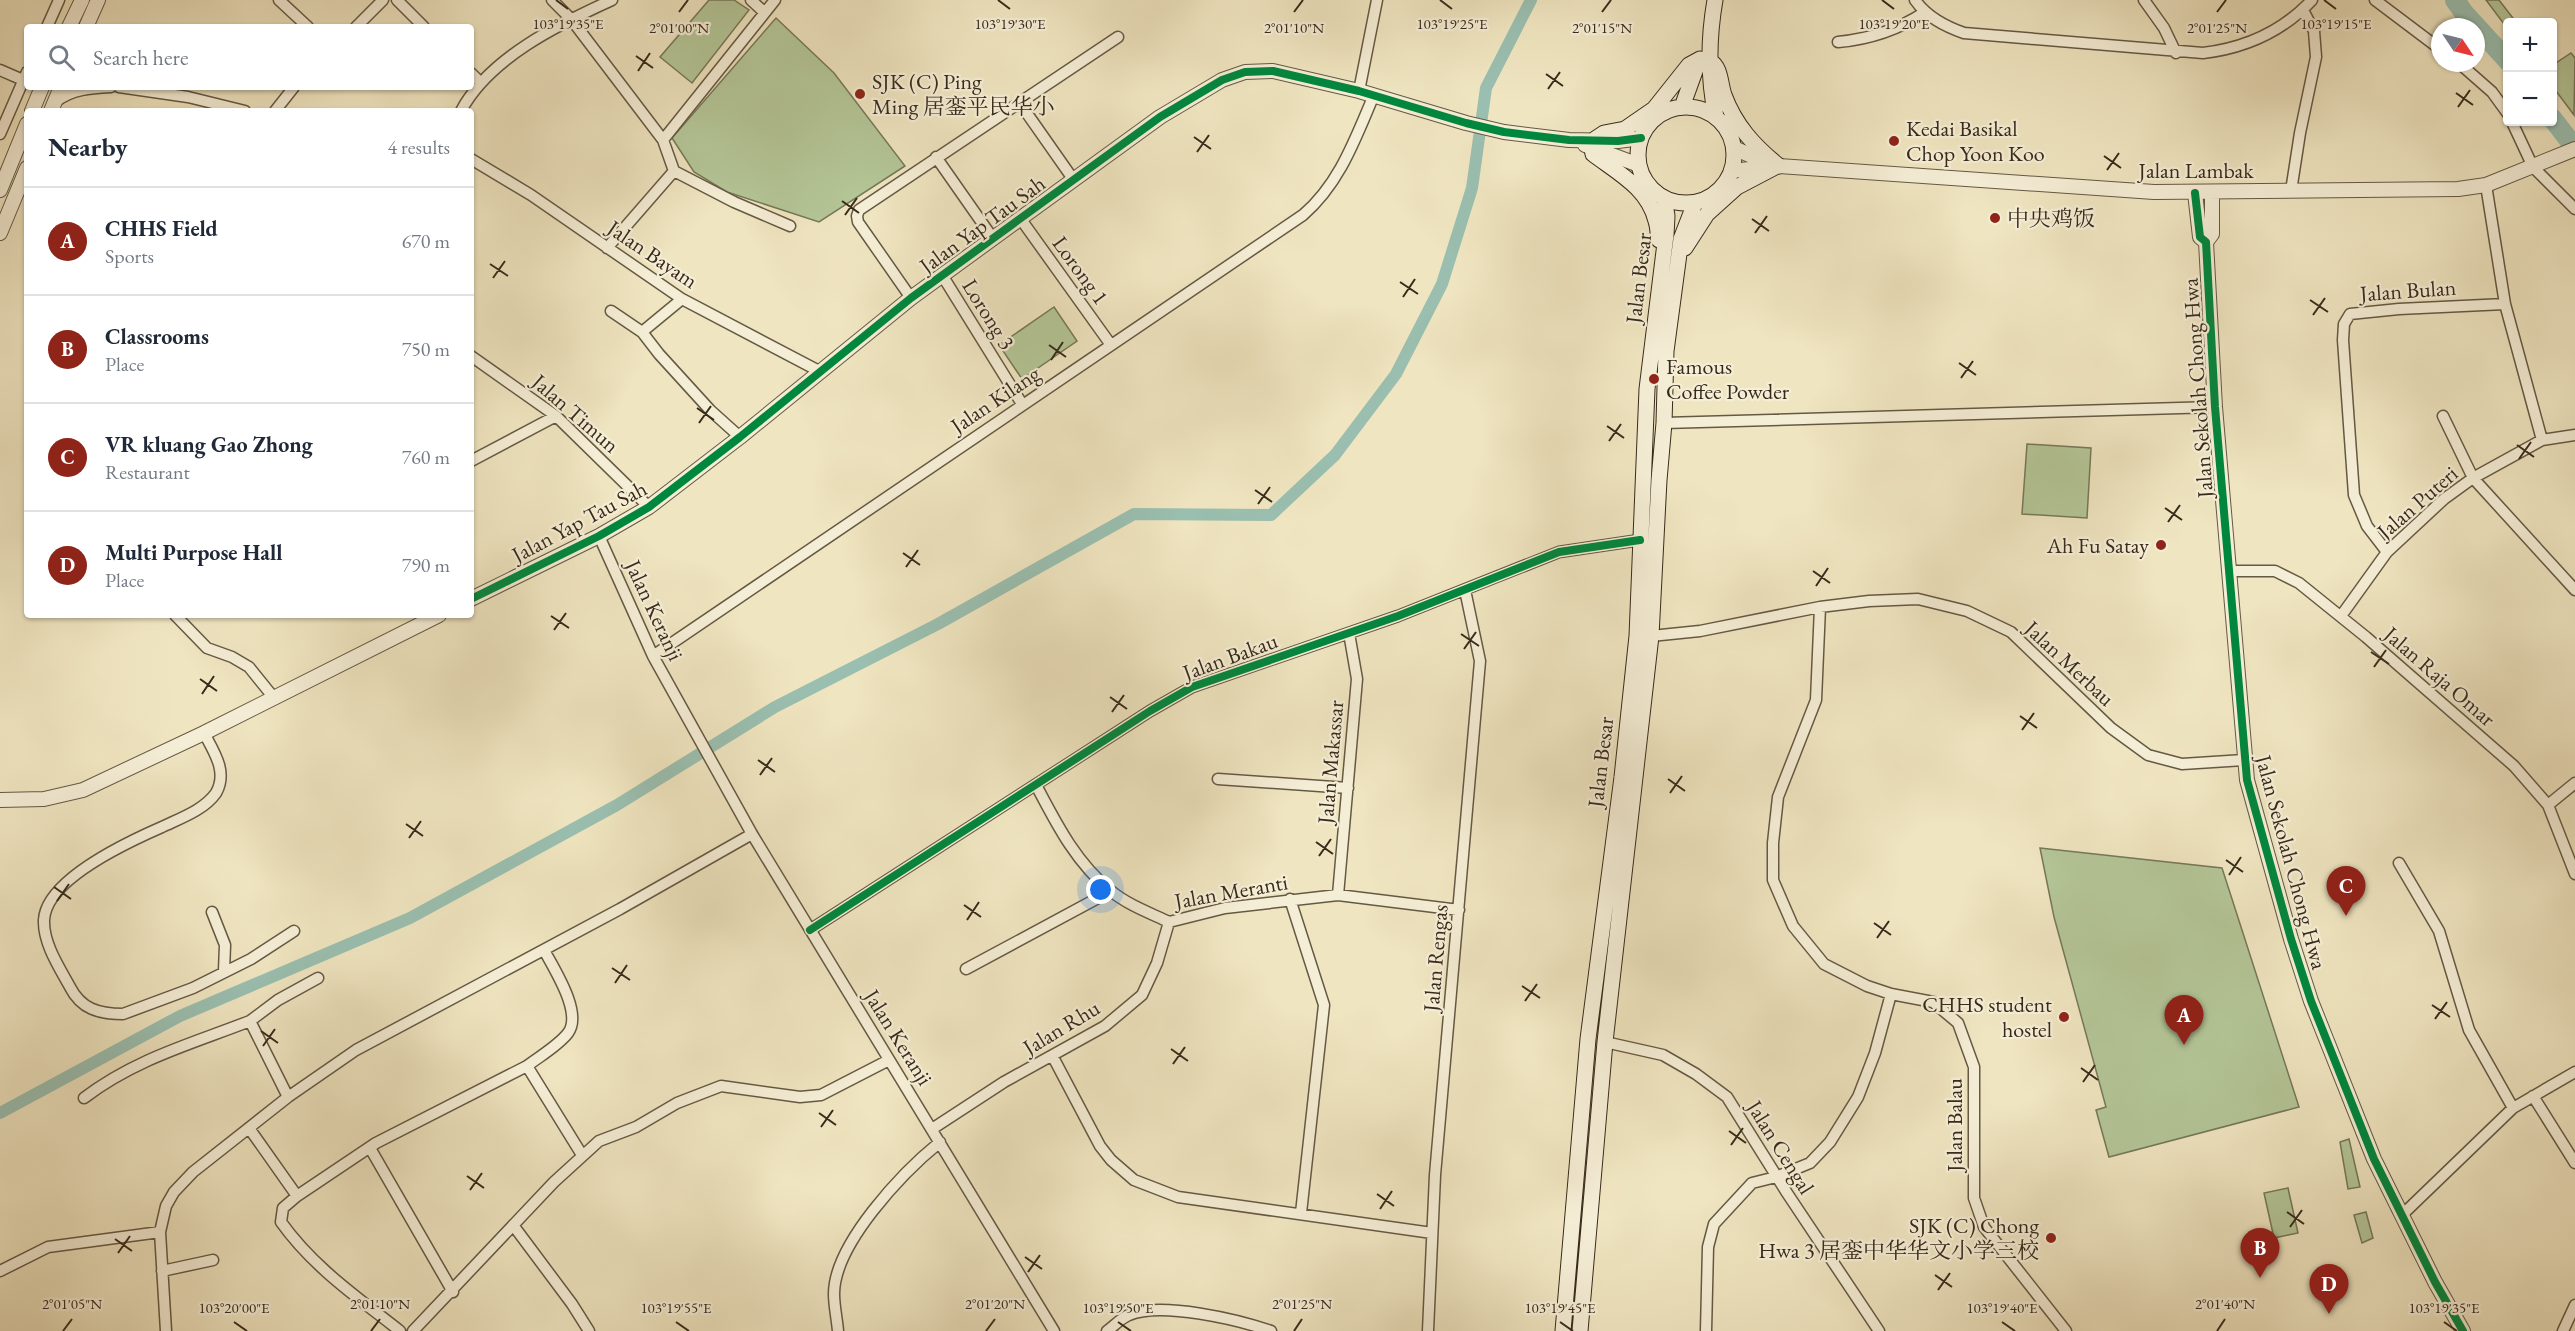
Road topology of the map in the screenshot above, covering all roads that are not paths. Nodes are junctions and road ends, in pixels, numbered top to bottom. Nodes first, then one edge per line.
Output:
1 (59, 0) edge
2 (82, 0) edge
3 (98, 0) edge
4 (279, 0) edge
5 (383, 0) edge
6 (397, 0) edge
7 (552, 0) edge
8 (612, 0) edge
9 (751, 0) edge
10 (775, 0) edge
11 (1377, 0) edge
12 (1715, 0) edge
13 (1915, 0) edge
14 (2144, 0) edge
15 (2312, 0) edge
16 (2375, 0) edge
17 (2303, 10) junction
18 (764, 12) junction
19 (1925, 12) junction
20 (572, 19) junction
21 (48, 24) edge
22 (70, 24) edge
23 (87, 24) edge
24 (305, 24) edge
25 (359, 24) edge
26 (421, 24) edge
27 (1118, 37) dead end
28 (1838, 42) dead end
29 (2431, 42) edge
30 (2176, 53) junction
31 (1705, 60) junction
32 (0, 70) edge
33 (2469, 72) edge
34 (24, 76) edge
35 (474, 76) edge
36 (24, 78) edge
37 (480, 82) junction
38 (41, 90) edge
39 (60, 90) edge
40 (81, 90) edge
41 (140, 90) edge
42 (292, 90) edge
43 (1359, 91) junction
44 (1374, 94) junction
45 (1019, 102) junction
46 (53, 106) edge
47 (1682, 107) junction
48 (2503, 107) edge
49 (33, 108) edge
50 (233, 108) edge
51 (277, 108) edge
52 (463, 108) edge
53 (1716, 117) junction
54 (2514, 126) edge
55 (24, 131) edge
56 (0, 134) edge
57 (1641, 138) junction
58 (663, 140) junction
59 (1594, 143) junction
60 (1734, 148) junction
61 (2575, 149) edge
62 (936, 157) junction
63 (474, 161) edge
64 (1639, 165) junction
65 (1776, 166) junction
66 (2533, 167) junction
67 (674, 171) junction
68 (1731, 171) junction
69 (24, 175) edge
70 (1073, 179) junction
71 (2486, 185) junction
72 (0, 189) edge
73 (2291, 191) junction
74 (2212, 192) junction
75 (2194, 193) junction
76 (1664, 198) junction
77 (1695, 202) junction
78 (2575, 209) edge
79 (1020, 218) junction
80 (790, 226) dead end
81 (0, 232) edge
82 (993, 237) junction
83 (2206, 242) junction
84 (607, 248) junction
85 (1670, 262) junction
86 (942, 275) junction
87 (911, 298) junction
88 (682, 299) junction
89 (2505, 304) junction
90 (611, 311) dead end
91 (642, 332) junction
92 (1111, 345) junction
93 (474, 359) edge
94 (819, 371) junction
95 (1022, 404) junction
96 (2215, 407) junction
97 (556, 416) junction
98 (2443, 416) dead end
99 (1664, 423) junction
100 (2575, 435) edge
101 (740, 437) junction
102 (2542, 440) junction
103 (474, 459) edge
104 (2473, 478) junction
105 (649, 507) junction
106 (599, 536) junction
107 (1640, 540) junction
108 (2387, 552) junction
109 (2229, 571) junction
110 (1465, 590) junction
111 (2575, 590) edge
112 (474, 598) edge
113 (1820, 607) junction
114 (2341, 616) junction
115 (178, 618) edge
116 (433, 618) edge
117 (1349, 633) junction
118 (1651, 636) junction
119 (653, 656) junction
120 (274, 698) junction
121 (204, 733) junction
122 (2244, 760) junction
123 (1218, 779) dead end
124 (2575, 783) edge
125 (1036, 785) junction
126 (1348, 789) junction
127 (0, 800) edge
128 (2547, 805) junction
129 (752, 834) junction
130 (2399, 863) dead end
131 (2575, 874) edge
132 (1111, 891) junction
133 (1338, 895) junction
134 (1290, 899) junction
135 (1459, 910) junction
136 (212, 912) dead end
137 (1169, 922) junction
138 (294, 930) dead end
139 (810, 930) junction
140 (544, 950) junction
141 (966, 969) dead end
142 (224, 971) junction
143 (318, 978) dead end
144 (1891, 994) junction
145 (250, 1021) junction
146 (1605, 1042) junction
147 (1053, 1057) junction
148 (889, 1060) junction
149 (527, 1066) junction
150 (2575, 1072) edge
151 (2533, 1096) junction
152 (288, 1097) junction
153 (84, 1098) dead end
154 (2513, 1108) junction
155 (249, 1128) junction
156 (932, 1129) junction
157 (940, 1142) junction
158 (370, 1148) junction
159 (582, 1155) junction
160 (2575, 1163) edge
161 (1776, 1177) junction
162 (297, 1196) junction
163 (1301, 1213) junction
164 (2402, 1215) junction
165 (513, 1225) junction
166 (160, 1232) junction
167 (1432, 1233) junction
168 (213, 1260) dead end
169 (0, 1271) edge
170 (162, 1271) junction
171 (453, 1292) junction
172 (2575, 1305) edge
173 (166, 1331) edge
174 (400, 1331) edge
175 (413, 1331) edge
176 (589, 1331) edge
177 (838, 1331) edge
178 (1054, 1331) edge
179 (1107, 1331) edge
180 (1271, 1331) edge
181 (1428, 1331) edge
182 (1563, 1331) edge
183 (1580, 1331) edge
184 (1706, 1331) edge
185 (1879, 1331) edge
186 (2066, 1331) edge
187 (2463, 1331) edge
188 (2564, 1331) edge

1 - 21 street
2 - 22 street
3 - 23 street
4 - 24 street
5 - 25 street
6 - 26 street
7 - 20 street
8 - 20 street
9 - 18 street
10 - 18 street
11 - 43 street
12 - 31 main road
13 - 19 street
14 - 30 street
15 - 17 street
16 - 29 street
17 - 30 street
17 - 73 street
18 - 58 street
19 - 28 street
19 - 30 street
20 - 37 street
20 - 58 street
27 - 45 street
31 - 47 main road
31 - 53 main road
31 - 59 main road
31 - 65 main road
32 - 34 street
33 - 48 street
35 - 37 street
36 - 56 street
37 - 52 street
38 - 49 street
39 - 46 street
40 - 46 street
41 - 50 street
42 - 51 street
43 - 44 street, Jalan Yap Tau Sah
43 - 70 street, Jalan Yap Tau Sah
44 - 59 street, Jalan Yap Tau Sah
44 - 92 street, Jalan Kilang
45 - 62 street
45 - 70 street
47 - 53 main road
47 - 57 main road
53 - 60 main road
54 - 66 street
55 - 72 street
57 - 59 street, Jalan Yap Tau Sah
57 - 64 main road
58 - 67 street
59 - 64 street, Jalan Yap Tau Sah
59 - 85 main road
60 - 65 street
60 - 68 main road
61 - 66 street, Jalan Lambak
62 - 82 street
62 - 87 street
63 - 84 street, Jalan Bayam
64 - 76 main road
65 - 68 street
65 - 75 street, Jalan Lambak
65 - 85 main road
66 - 71 street, Jalan Lambak
66 - 78 street
67 - 80 street
67 - 84 street
68 - 77 main road
69 - 81 street
70 - 79 street, Jalan Yap Tau Sah
71 - 73 street, Jalan Lambak
71 - 89 street
73 - 74 street, Jalan Lambak
74 - 75 street, Jalan Lambak
74 - 83 street, Jalan Sekolah Chong Hwa
75 - 83 street, Jalan Sekolah Chong Hwa
76 - 77 main road
76 - 85 main road, Jalan Besar
77 - 85 main road, Jalan Besar
79 - 82 street, Jalan Yap Tau Sah
79 - 92 street, Lorong 1
82 - 86 street, Jalan Yap Tau Sah
83 - 96 street, Jalan Sekolah Chong Hwa
84 - 88 street, Jalan Bayam
85 - 99 main road, Jalan Besar
85 - 107 main road, Jalan Besar
86 - 87 street, Jalan Yap Tau Sah
86 - 95 street, Lorong 3
87 - 94 street, Jalan Yap Tau Sah
88 - 91 street
88 - 94 street, Jalan Bayam
89 - 102 street
89 - 108 street, Jalan Bulan
90 - 91 street
91 - 101 street
92 - 95 street, Jalan Kilang
93 - 97 street, Jalan Timun
94 - 101 street, Jalan Yap Tau Sah
95 - 119 street, Jalan Kilang
96 - 99 street
96 - 109 street, Jalan Sekolah Chong Hwa
97 - 103 street
97 - 105 street, Jalan Timun
98 - 104 street
99 - 118 main road, Jalan Besar
100 - 102 street, Jalan Puteri
101 - 105 street, Jalan Yap Tau Sah
102 - 104 street, Jalan Puteri
104 - 108 street, Jalan Puteri
104 - 111 street
105 - 106 street, Jalan Yap Tau Sah
106 - 112 street, Jalan Yap Tau Sah
106 - 119 street, Jalan Keranji
107 - 110 street, Jalan Bakau
107 - 182 main road, Jalan Besar
108 - 114 street, Jalan Puteri
109 - 114 street, Jalan Raja Omar
109 - 122 street, Jalan Sekolah Chong Hwa
110 - 117 street, Jalan Bakau
110 - 135 street, Jalan Rengas
113 - 118 street, Jalan Merbau
113 - 122 street, Jalan Merbau
113 - 144 street, Jalan Balau
114 - 128 street, Jalan Raja Omar
115 - 120 street
116 - 120 street
117 - 125 street, Jalan Bakau
117 - 126 street, Jalan Makassar
118 - 146 main road, Jalan Besar
119 - 129 street, Jalan Keranji
120 - 121 street
121 - 127 street
121 - 142 street
122 - 164 street, Jalan Sekolah Chong Hwa
123 - 126 street
124 - 128 street
125 - 132 street, Jalan Meranti
125 - 139 street, Jalan Bakau
126 - 133 street, Jalan Makassar
128 - 131 street, Jalan Raja Omar
129 - 139 street, Jalan Keranji
129 - 140 street
130 - 154 street
132 - 137 street, Jalan Meranti
132 - 141 street
133 - 134 street, Jalan Meranti
133 - 135 street, Jalan Meranti
134 - 137 street, Jalan Meranti
134 - 163 street
135 - 167 street, Jalan Rengas
136 - 142 street
137 - 147 street, Jalan Rhu
138 - 142 street
139 - 148 street, Jalan Keranji
140 - 149 street
140 - 152 street
143 - 145 street
144 - 161 street
144 - 186 street, Jalan Balau
145 - 152 street
145 - 153 street
146 - 161 street, Jalan Cengal
146 - 183 main road, Jalan Besar
147 - 156 street, Jalan Rhu
147 - 163 street
148 - 156 street, Jalan Keranji
148 - 159 street
149 - 158 street
149 - 159 street
150 - 151 street
151 - 154 street
151 - 160 street
152 - 155 street
154 - 164 street
155 - 162 street
155 - 166 street
156 - 157 street, Jalan Keranji
157 - 177 street
157 - 178 street, Jalan Keranji
158 - 162 street
158 - 171 street
159 - 165 street
161 - 184 street
161 - 185 street, Jalan Cengal
162 - 174 street
163 - 167 street
164 - 187 street, Jalan Sekolah Chong Hwa
165 - 171 street
165 - 176 street
166 - 169 street
166 - 170 street
167 - 181 street, Jalan Rengas
168 - 170 street
170 - 173 street
171 - 175 street
172 - 188 street
179 - 180 street

